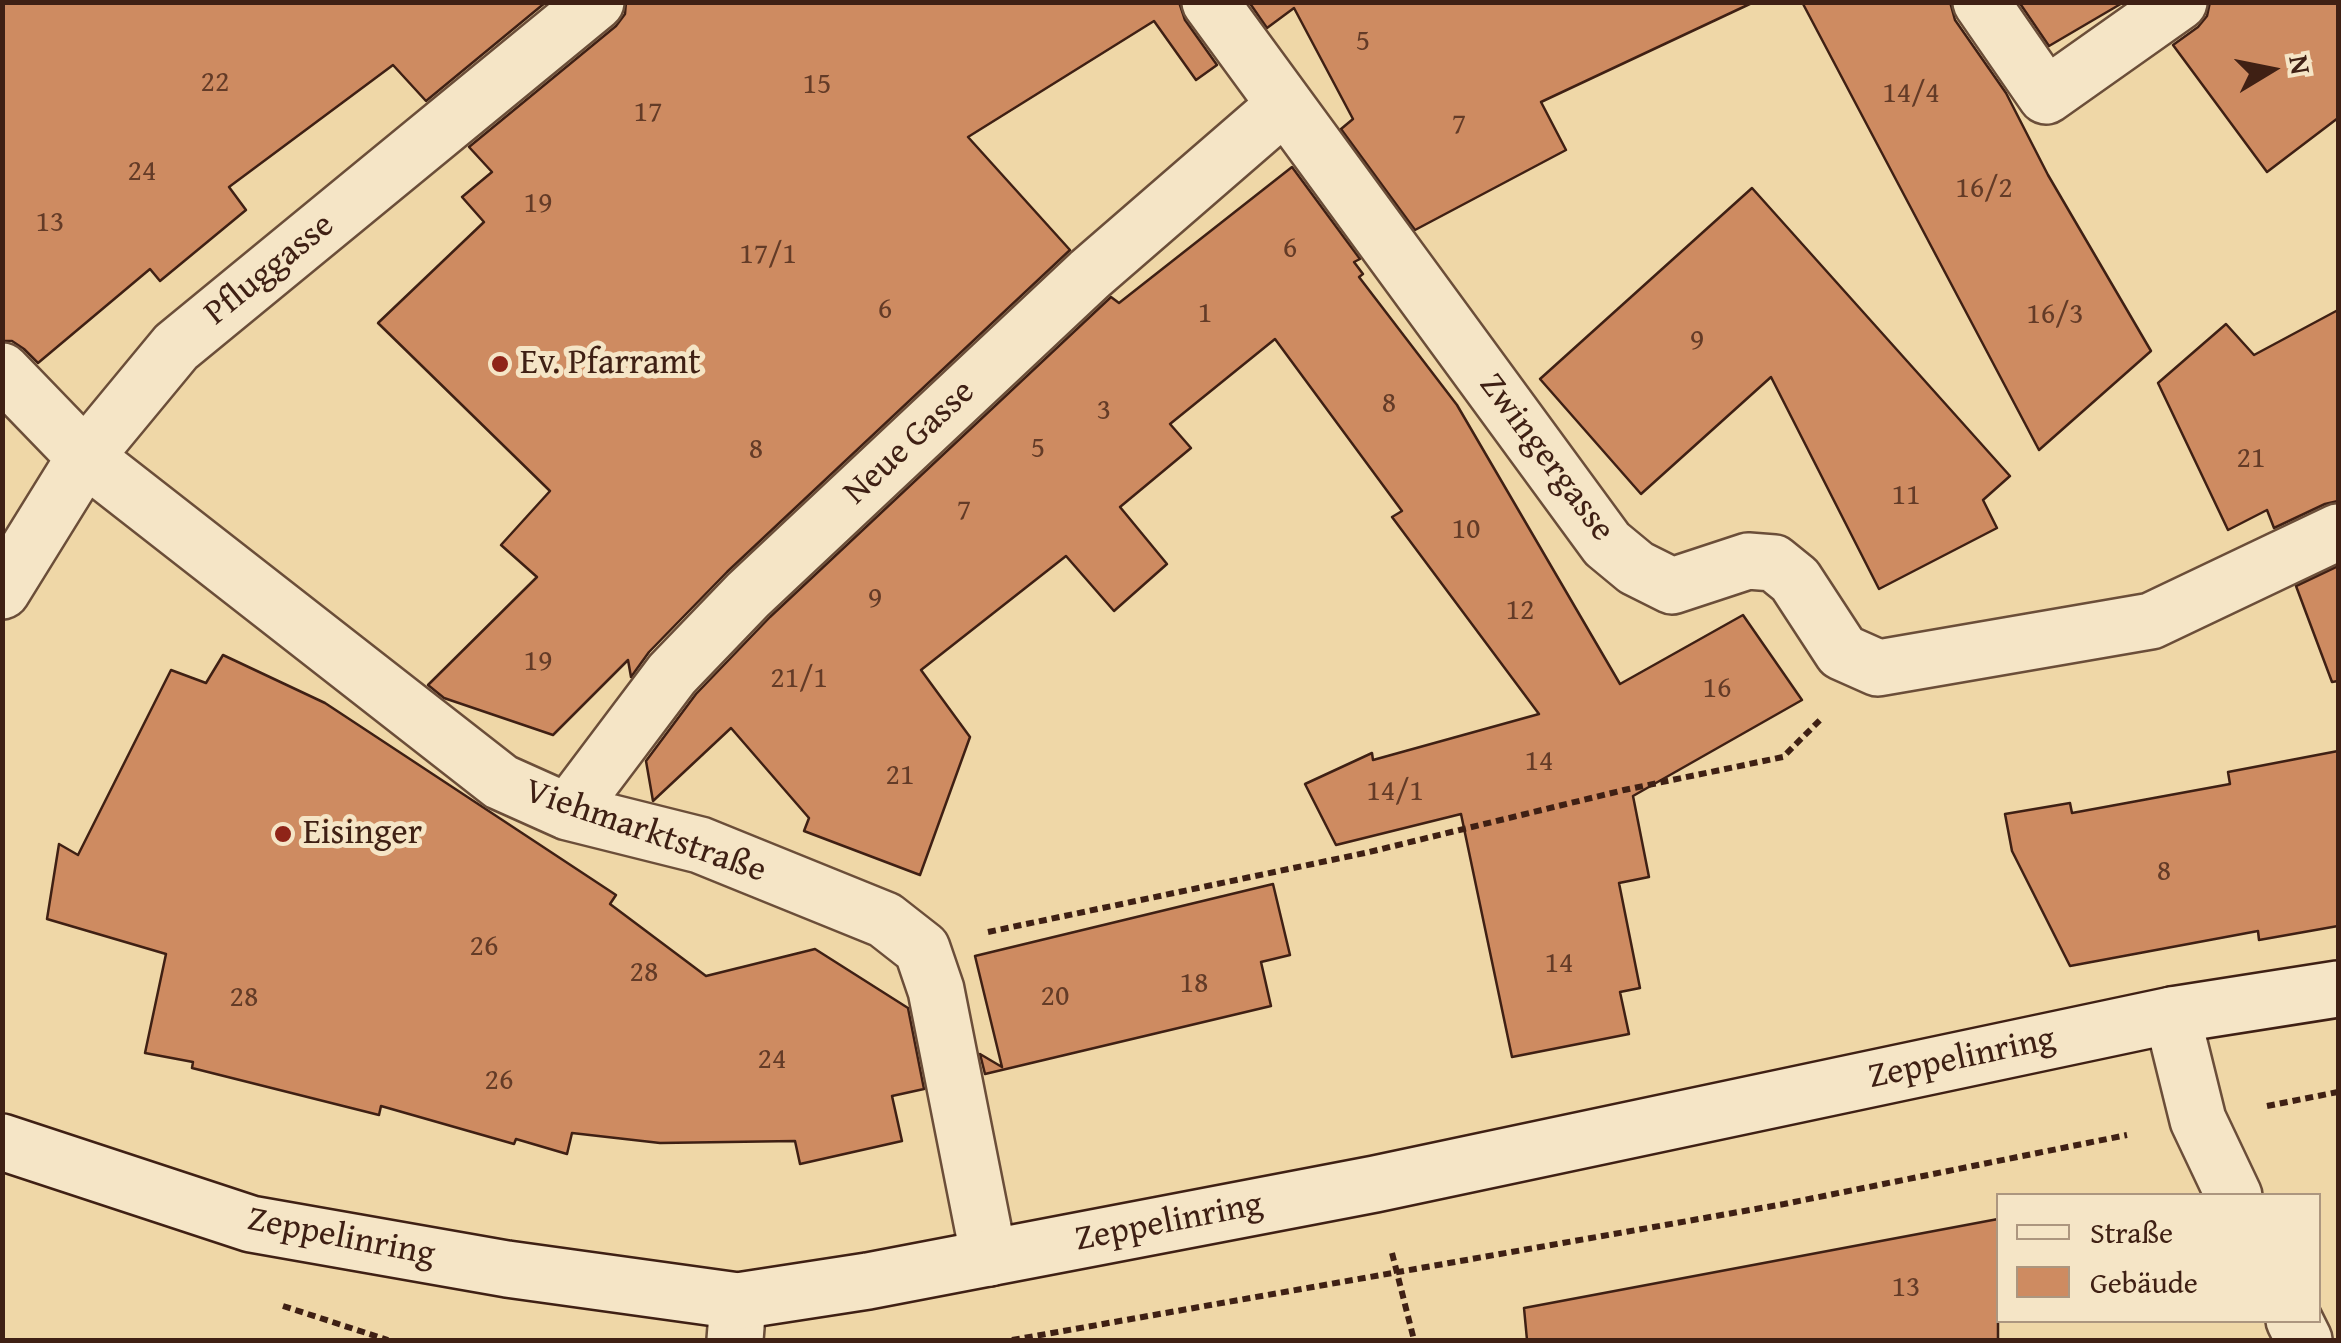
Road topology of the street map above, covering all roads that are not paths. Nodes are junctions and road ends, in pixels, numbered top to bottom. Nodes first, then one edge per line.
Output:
1 (596, 2) edge
2 (1210, 2) edge
3 (1981, 2) edge
4 (2179, 2) edge
5 (1285, 105) junction
6 (2, 371) edge
7 (86, 457) junction
8 (2338, 532) edge
9 (2, 591) edge
10 (568, 812) junction
11 (2338, 988) edge
12 (2172, 1014) junction
13 (2, 1142) edge
14 (2233, 1193) edge
15 (989, 1258) junction
16 (736, 1320) edge

1 - 7 street, Pfluggasse
2 - 5 street, Zwingergasse
3 - 4 street
5 - 8 street, Zwingergasse
5 - 10 street, Neue Gasse
6 - 7 street, Viehmarktstraße
7 - 9 street, Pfluggasse
7 - 10 street, Viehmarktstraße
10 - 15 street, Viehmarktstraße
11 - 12 street, Zeppelinring
12 - 14 street
12 - 15 street, Zeppelinring
13 - 16 street, Zeppelinring
15 - 16 street, Zeppelinring

